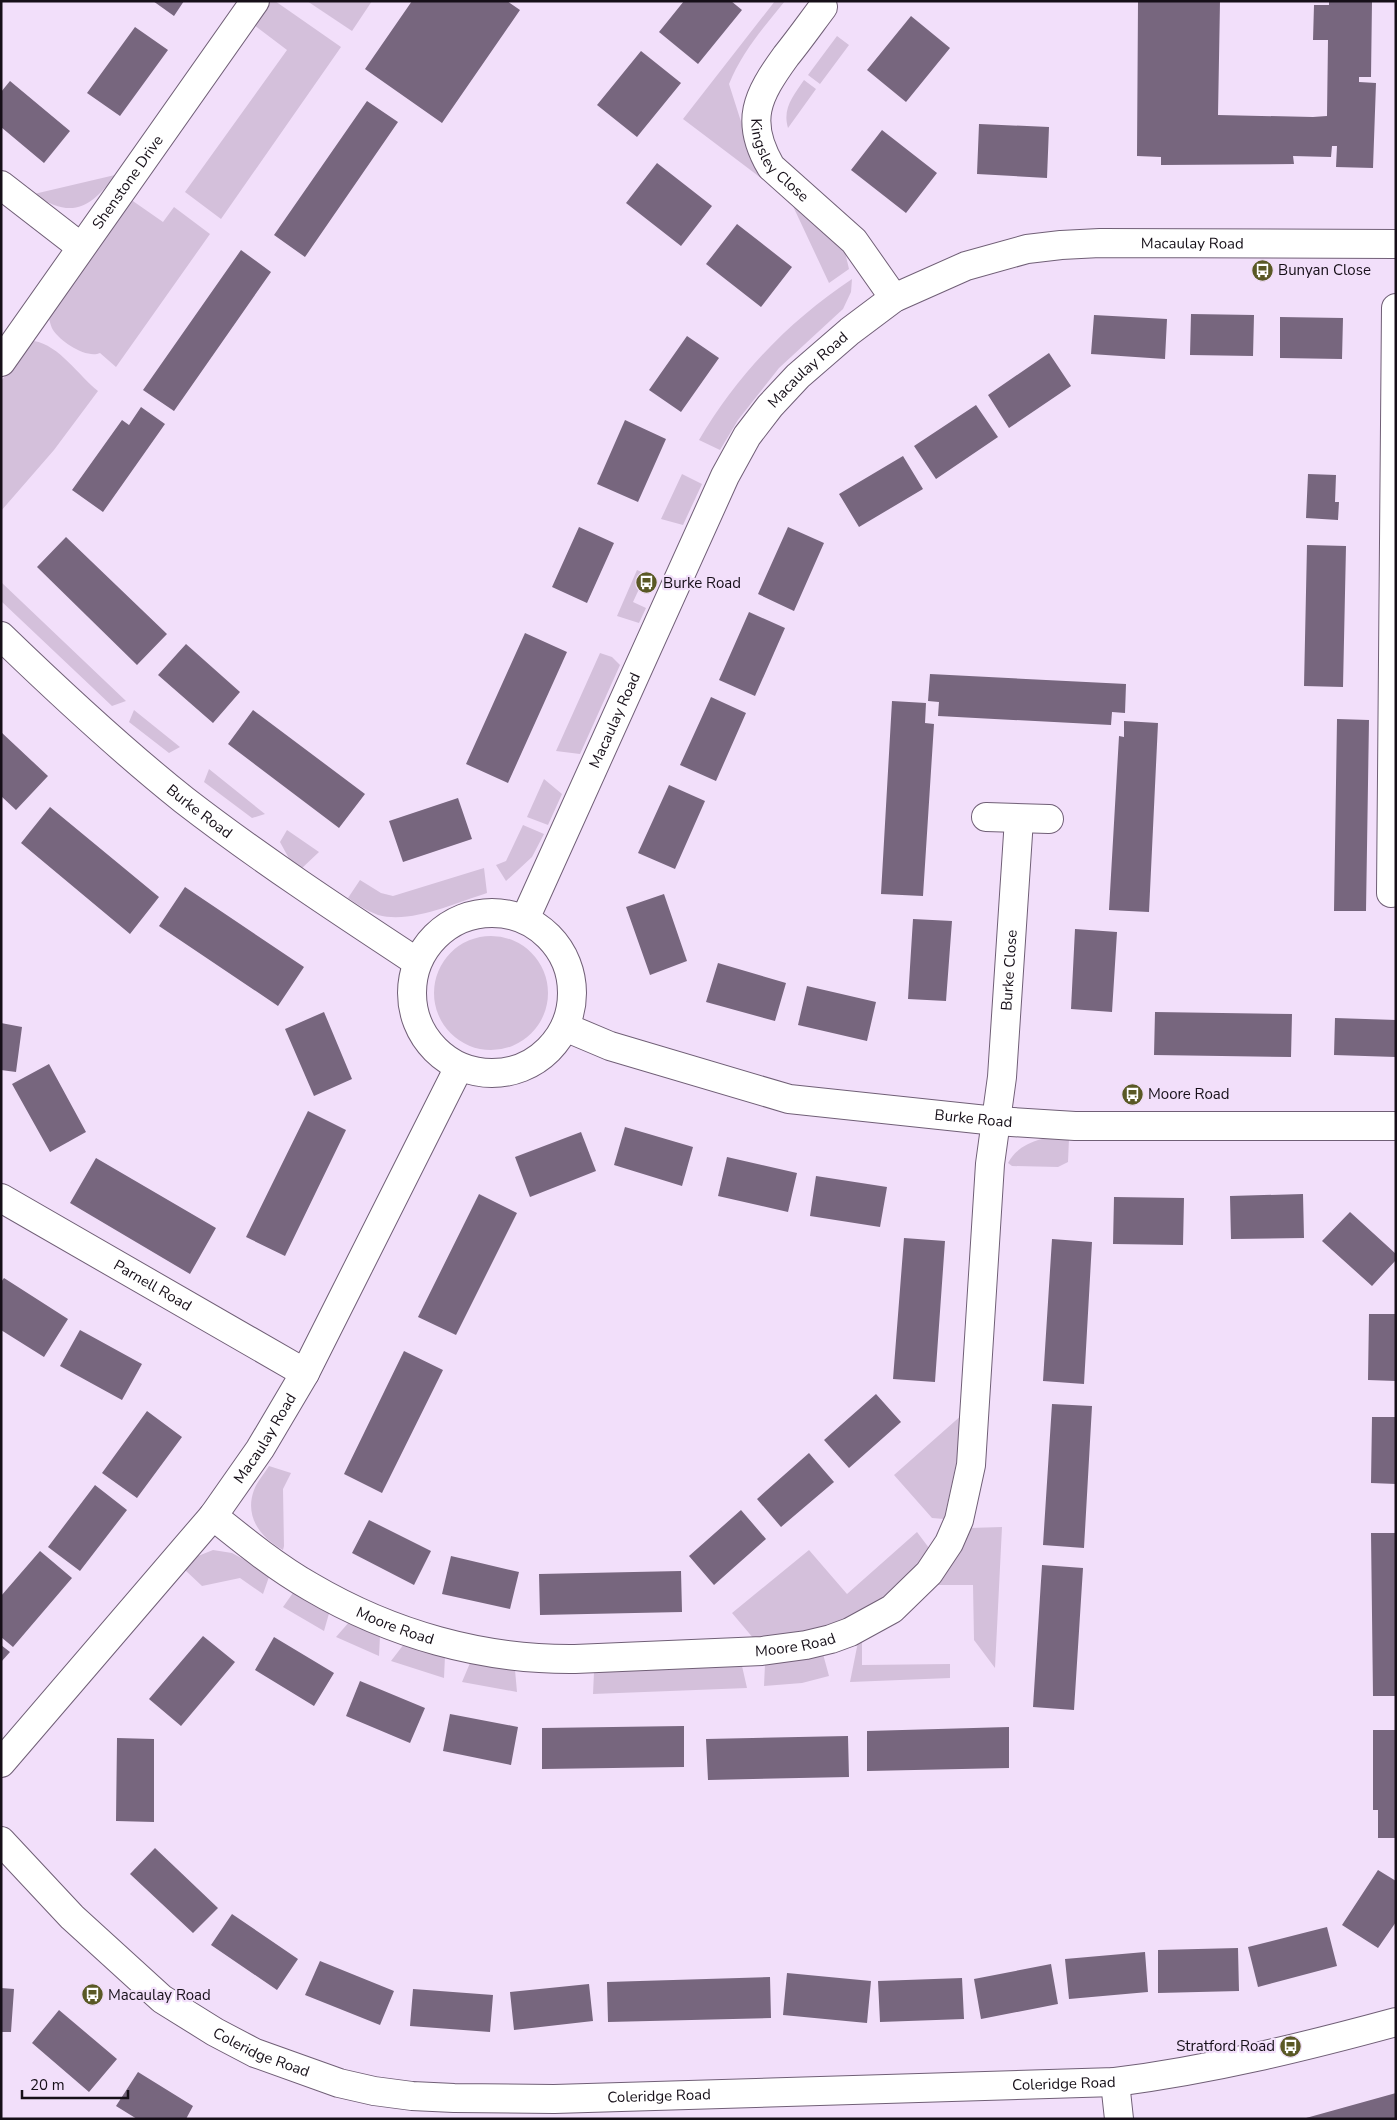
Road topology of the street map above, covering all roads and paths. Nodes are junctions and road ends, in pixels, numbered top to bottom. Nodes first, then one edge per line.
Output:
1 (255, 1) edge
2 (823, 7) dead end
3 (1, 185) edge
4 (1396, 244) edge
5 (81, 247) junction
6 (894, 298) junction
7 (1396, 308) edge
8 (1, 362) edge
9 (1, 636) edge
10 (986, 817) dead end
11 (1018, 819) junction
12 (1048, 820) dead end
13 (1391, 893) dead end
14 (526, 919) junction
15 (417, 962) junction
16 (565, 1027) junction
17 (459, 1067) junction
18 (996, 1121) junction
19 (1396, 1126) edge
20 (1, 1198) edge
21 (304, 1373) junction
22 (213, 1516) junction
23 (1, 1762) edge
24 (1, 1841) edge
25 (1396, 2022) edge
26 (1115, 2082) junction
27 (690, 2107) edge
28 (1119, 2119) edge

1 - 5 street, Shenstone Drive
2 - 6 street, Kingsley Close
3 - 5 street
4 - 6 street, Macaulay Road
5 - 8 street, Shenstone Drive
6 - 14 street, Macaulay Road
7 - 13 street
9 - 15 street, Burke Road
10 - 11 street
11 - 12 street
11 - 18 street, Burke Close
14 - 15 street
14 - 16 street
15 - 17 street
16 - 17 street
16 - 18 street, Burke Road
17 - 21 street, Macaulay Road
18 - 19 street, Burke Road
18 - 22 street, Moore Road
20 - 21 street, Parnell Road
21 - 22 street, Macaulay Road
22 - 23 street, Macaulay Road
24 - 27 street, Coleridge Road
25 - 26 street, Coleridge Road
26 - 27 street, Coleridge Road
26 - 28 street

